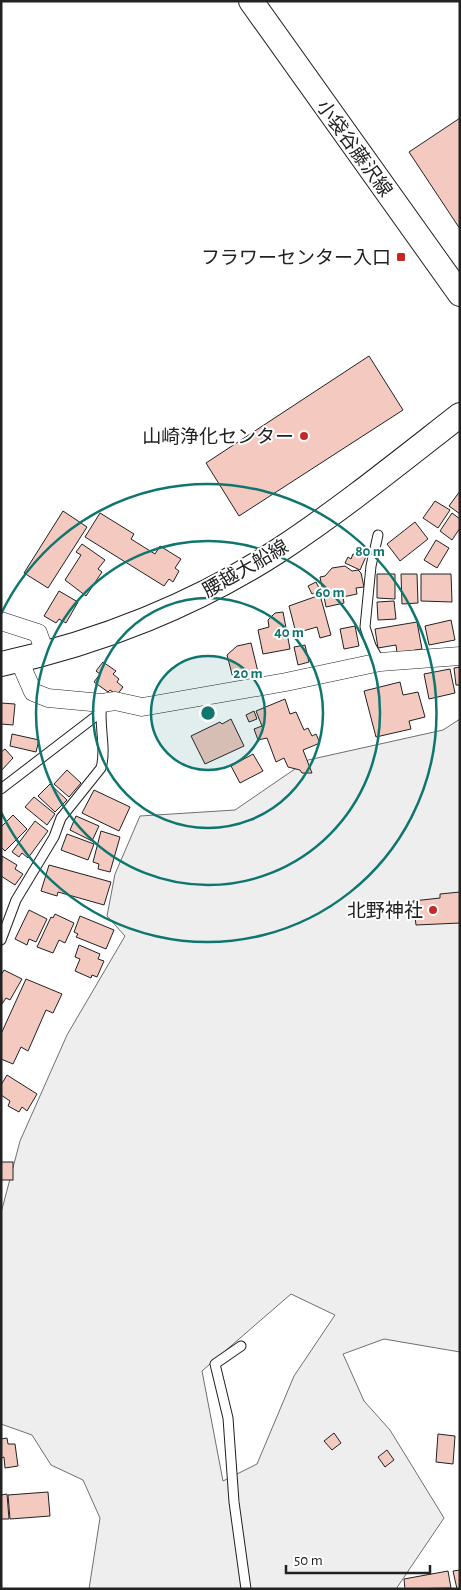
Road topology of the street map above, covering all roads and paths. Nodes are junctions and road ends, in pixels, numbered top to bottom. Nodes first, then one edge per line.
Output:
1 (251, 1) edge
2 (460, 294) edge
3 (460, 415) edge
4 (378, 535) dead end
5 (1, 621) edge
6 (45, 653) junction
7 (460, 656) edge
8 (10, 662) edge
9 (380, 662) junction
10 (101, 708) junction
11 (1, 789) edge
12 (1, 940) edge
13 (241, 1346) dead end
14 (246, 1589) edge

1 - 2 main road, 小袋谷藤沢線
3 - 6 main road, 腰越大船線
4 - 9 lane
5 - 6 street
6 - 8 main road, 腰越大船線
7 - 9 street
8 - 10 street
9 - 10 street
10 - 11 lane
10 - 12 lane
13 - 14 lane

